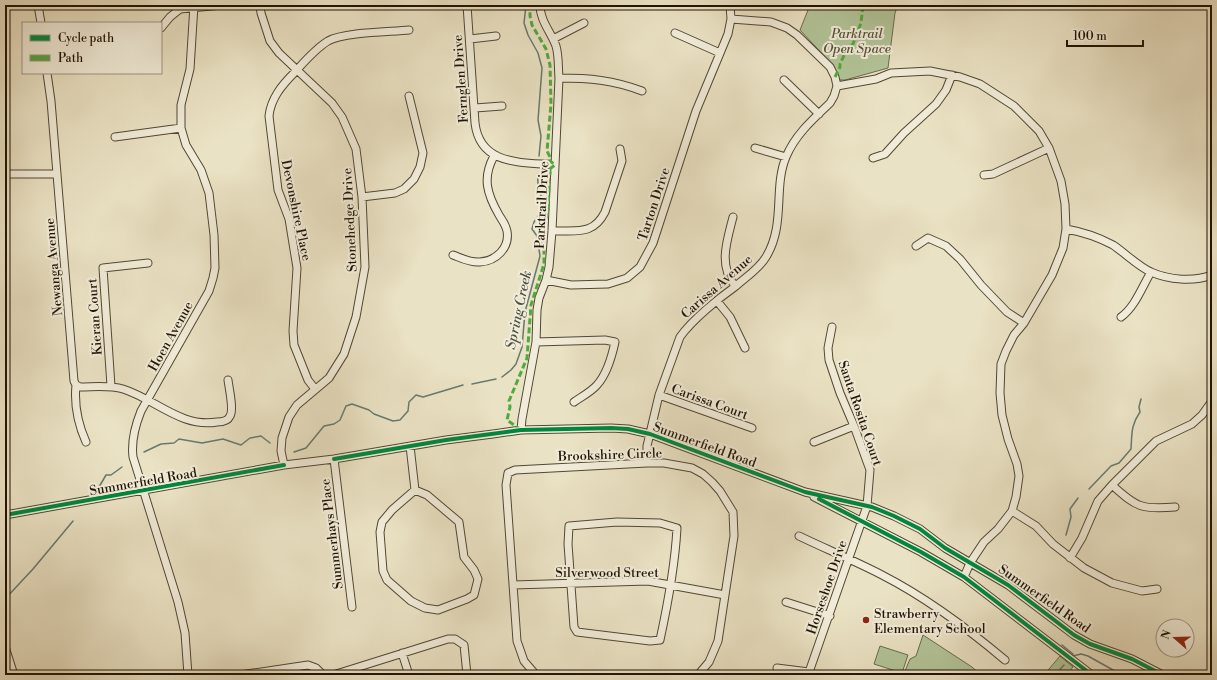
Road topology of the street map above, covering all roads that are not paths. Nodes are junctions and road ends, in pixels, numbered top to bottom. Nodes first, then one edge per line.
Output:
1 (38, 5) edge
2 (222, 5) edge
3 (260, 5) edge
4 (467, 5) edge
5 (540, 5) edge
6 (730, 5) edge
7 (194, 6) edge
8 (731, 19) junction
9 (41, 22) edge
10 (584, 23) dead end
11 (162, 27) edge
12 (410, 30) dead end
13 (675, 33) dead end
14 (496, 36) dead end
15 (470, 39) junction
16 (553, 39) junction
17 (720, 53) junction
18 (296, 70) junction
19 (47, 74) edge
20 (952, 75) junction
21 (558, 78) junction
22 (784, 80) dead end
23 (837, 86) junction
24 (642, 91) dead end
25 (409, 96) dead end
26 (502, 106) dead end
27 (475, 108) junction
28 (819, 114) junction
29 (181, 128) junction
30 (115, 138) dead end
31 (755, 148) dead end
32 (1049, 148) junction
33 (620, 149) dead end
34 (494, 156) junction
35 (786, 158) junction
36 (873, 158) dead end
37 (555, 165) junction
38 (5, 174) edge
39 (57, 174) junction
40 (984, 175) dead end
41 (362, 197) junction
42 (733, 217) dead end
43 (1066, 229) junction
44 (552, 231) junction
45 (916, 246) dead end
46 (453, 255) dead end
47 (148, 263) dead end
48 (1151, 272) junction
49 (1212, 275) edge
50 (546, 280) junction
51 (736, 286) junction
52 (717, 301) junction
53 (1121, 317) dead end
54 (1024, 323) junction
55 (832, 327) dead end
56 (536, 342) junction
57 (746, 348) dead end
58 (228, 380) dead end
59 (76, 385) junction
60 (111, 386) junction
61 (315, 389) junction
62 (659, 395) junction
63 (147, 400) junction
64 (1212, 401) edge
65 (574, 402) dead end
66 (854, 426) junction
67 (752, 428) dead end
68 (522, 430) junction
69 (650, 434) junction
70 (86, 442) dead end
71 (814, 442) dead end
72 (410, 446) junction
73 (334, 459) junction
74 (647, 463) junction
75 (284, 465) junction
76 (1112, 485) junction
77 (415, 490) junction
78 (143, 491) junction
79 (805, 492) junction
80 (867, 506) junction
81 (1174, 507) dead end
82 (1012, 511) junction
83 (5, 515) edge
84 (862, 521) junction
85 (799, 536) dead end
86 (1070, 558) junction
87 (848, 560) junction
88 (970, 563) junction
89 (964, 577) junction
90 (571, 583) junction
91 (670, 584) junction
92 (513, 585) junction
93 (1157, 589) dead end
94 (725, 595) junction
95 (786, 602) dead end
96 (352, 607) dead end
97 (830, 616) junction
98 (5, 647) edge
99 (402, 653) junction
100 (1005, 660) dead end
101 (777, 668) dead end
102 (809, 674) edge
103 (14, 675) edge
104 (188, 675) edge
105 (240, 675) edge
106 (323, 675) edge
107 (333, 675) edge
108 (409, 675) edge
109 (467, 675) edge
110 (536, 675) edge
111 (698, 675) edge
112 (1092, 675) edge
113 (1163, 675) edge

1 - 9 street
2 - 7 street
3 - 18 street, Stonehedge Drive
4 - 15 street, Fernglen Drive
5 - 16 street, Parktrail Drive
6 - 8 street, Tarton Drive
7 - 11 street
7 - 29 street, Hoen Avenue
8 - 17 street, Tarton Drive
8 - 23 street
10 - 16 street
12 - 18 street, Devonshire Place
13 - 17 street
14 - 15 street
15 - 27 street, Fernglen Drive
16 - 21 street, Parktrail Drive
17 - 50 street, Tarton Drive
18 - 41 street, Stonehedge Drive
18 - 61 street, Devonshire Place
19 - 39 street, Newanga Avenue
20 - 23 street
20 - 32 street
20 - 36 street
21 - 24 street
21 - 37 street, Parktrail Drive
22 - 28 street
23 - 28 street, Carissa Avenue
25 - 41 street
26 - 27 street
27 - 34 street, Fernglen Drive
28 - 35 street, Carissa Avenue
29 - 30 street
29 - 63 street, Hoen Avenue
31 - 35 street
32 - 40 street
32 - 43 street
33 - 44 street
34 - 37 street
34 - 46 street
35 - 51 street, Carissa Avenue
37 - 44 street, Parktrail Drive
38 - 39 street
39 - 59 street, Newanga Avenue
41 - 61 street, Stonehedge Drive
42 - 51 street
43 - 48 street
43 - 54 street
44 - 50 street, Parktrail Drive
45 - 54 street
47 - 60 street, Kieran Court
48 - 49 street
48 - 53 street
50 - 56 street, Parktrail Drive
51 - 52 street, Carissa Avenue
52 - 57 street
52 - 62 street, Carissa Avenue
54 - 82 street
55 - 66 street, Santa Rosita Court
56 - 65 street
56 - 68 street, Parktrail Drive
58 - 63 street
59 - 60 street
59 - 70 street, Newanga Avenue
60 - 63 street
61 - 75 street, Stonehedge Drive
62 - 67 street, Carissa Court
62 - 69 street, Carissa Avenue
63 - 78 street, Hoen Avenue
64 - 76 street
66 - 71 street
66 - 80 street, Santa Rosita Court
68 - 69 street, Summerfield Road
68 - 72 street, Summerfield Road
69 - 74 street, Carissa Avenue
69 - 79 street, Summerfield Road
72 - 73 street, Summerfield Road
72 - 77 street
73 - 75 street, Summerfield Road
73 - 96 street, Summerhays Place
74 - 92 street, Brookshire Circle
74 - 94 street, Brookshire Circle
75 - 78 street, Summerfield Road
76 - 81 street
76 - 86 street
77 - 77 street
78 - 83 street, Summerfield Road
78 - 104 street, Hoen Avenue
79 - 80 street, Summerfield Road
79 - 84 street, Summerfield Road
80 - 84 street, Horseshoe Drive
80 - 88 street, Summerfield Road
82 - 86 street
82 - 88 street
84 - 87 street, Horseshoe Drive
84 - 89 street, Summerfield Road
85 - 87 street
86 - 93 street
87 - 97 street, Horseshoe Drive
87 - 100 street
88 - 89 street
88 - 113 street, Summerfield Road
89 - 112 street, Summerfield Road
90 - 91 street, Silverwood Street
90 - 91 street
90 - 91 street
90 - 92 street, Silverwood Street
91 - 94 street, Silverwood Street
92 - 110 street, Brookshire Circle
94 - 111 street, Brookshire Circle
95 - 97 street
97 - 102 street, Horseshoe Drive
98 - 103 street
99 - 107 street
99 - 108 street
99 - 109 street
101 - 102 street
105 - 106 street

